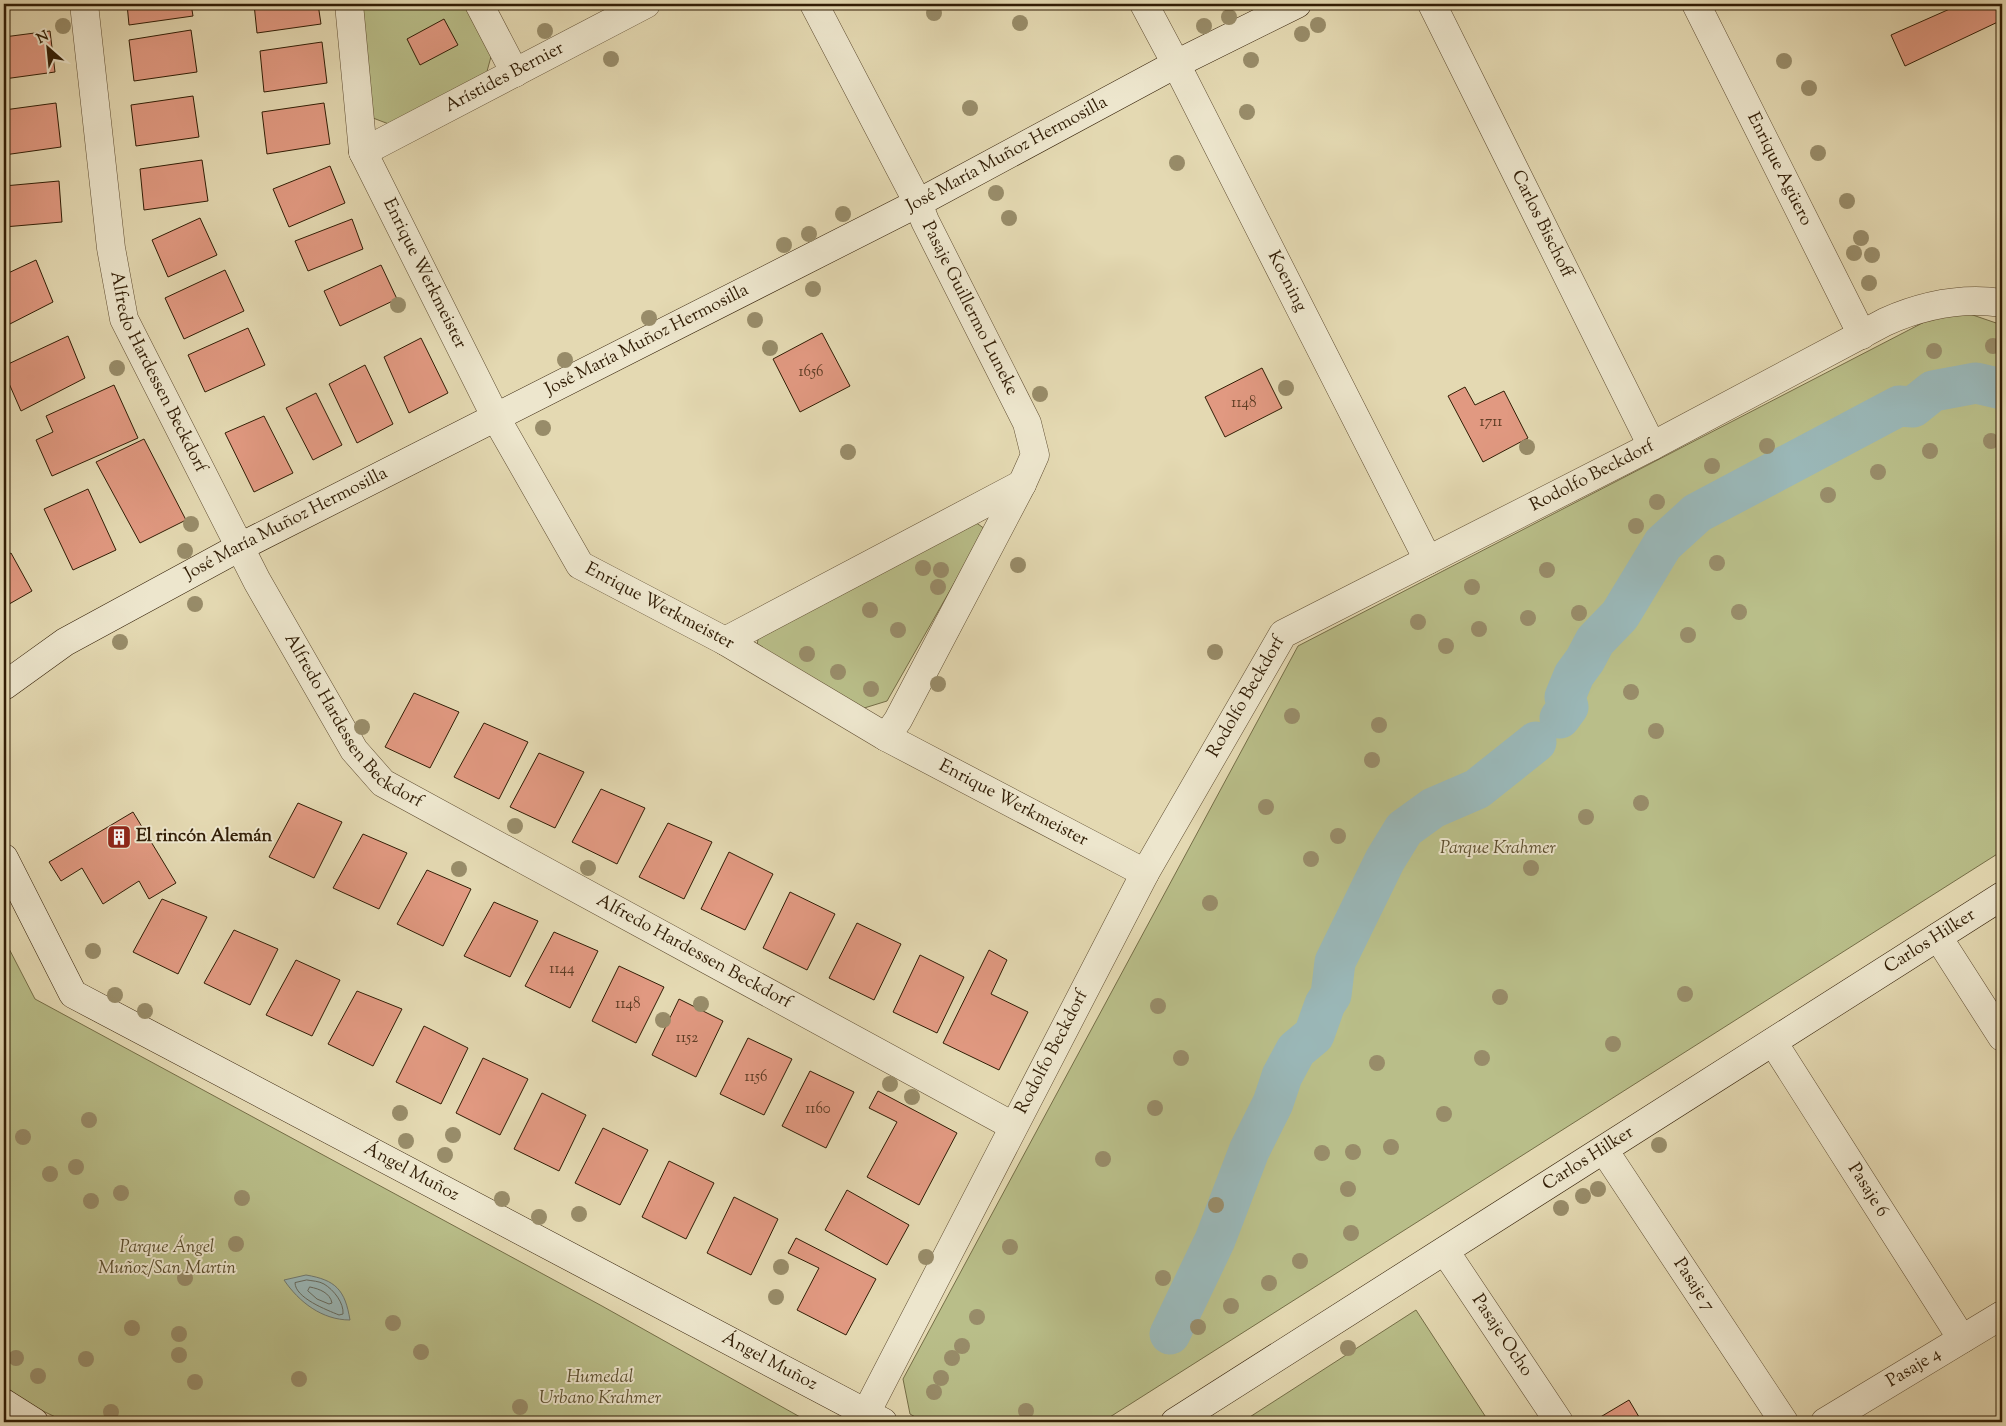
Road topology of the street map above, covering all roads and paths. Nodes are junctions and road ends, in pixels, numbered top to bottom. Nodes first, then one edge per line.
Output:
1 (84, 4) edge
2 (349, 4) edge
3 (479, 4) edge
4 (646, 4) edge
5 (814, 4) edge
6 (1144, 4) edge
7 (1297, 4) edge
8 (1432, 4) edge
9 (1696, 4) edge
10 (1176, 64) junction
11 (515, 73) junction
12 (363, 152) junction
13 (918, 202) junction
14 (2002, 303) edge
15 (1862, 335) junction
16 (496, 418) junction
17 (1652, 446) junction
18 (1022, 484) junction
19 (240, 547) junction
20 (1428, 560) junction
21 (725, 641) junction
22 (4, 686) edge
23 (886, 737) junction
24 (4, 858) edge
25 (1145, 873) junction
26 (2002, 896) edge
27 (1938, 938) junction
28 (2002, 1037) edge
29 (1773, 1042) junction
30 (1013, 1126) junction
31 (1604, 1150) junction
32 (1445, 1251) junction
33 (2002, 1315) edge
34 (1962, 1339) junction
35 (874, 1418) edge
36 (1176, 1422) edge
37 (1559, 1422) edge
38 (1784, 1422) edge
39 (1825, 1422) edge

1 - 19 street, Alfredo Hardessen Beckdorf
2 - 12 street, Enrique Werkmeister
3 - 11 street
4 - 11 street, Arístides Bernier
5 - 13 street, Pasaje Guillermo Luneke
6 - 10 street, Koening
7 - 10 street, José María Muñoz Hermosilla
8 - 17 street, Carlos Bischoff
9 - 15 street, Enrique Agüero
10 - 13 street, José María Muñoz Hermosilla
10 - 20 street, Koening
11 - 12 street, Arístides Bernier
12 - 16 street, Enrique Werkmeister
13 - 16 street, José María Muñoz Hermosilla
13 - 18 street, Pasaje Guillermo Luneke
14 - 15 street, Rodolfo Beckdorf
15 - 17 street, Rodolfo Beckdorf
16 - 19 street, José María Muñoz Hermosilla
16 - 21 street, Enrique Werkmeister
17 - 20 street, Rodolfo Beckdorf
18 - 21 street
18 - 23 street, Pasaje Guillermo Luneke
19 - 22 street, José María Muñoz Hermosilla
19 - 30 street, Alfredo Hardessen Beckdorf
20 - 25 street, Rodolfo Beckdorf
21 - 23 street, Enrique Werkmeister
23 - 25 street, Enrique Werkmeister
24 - 35 street, Ángel Muñoz
25 - 30 street, Rodolfo Beckdorf
26 - 27 street, Carlos Hilker
27 - 28 street
27 - 29 street, Carlos Hilker
29 - 31 street, Carlos Hilker
29 - 34 street, Pasaje 6
30 - 35 street, Rodolfo Beckdorf
31 - 32 street, Carlos Hilker
31 - 38 street, Pasaje 7
32 - 36 street, Carlos Hilker
32 - 37 street, Pasaje Ocho
33 - 34 street, Pasaje 4
34 - 39 street, Pasaje 4

